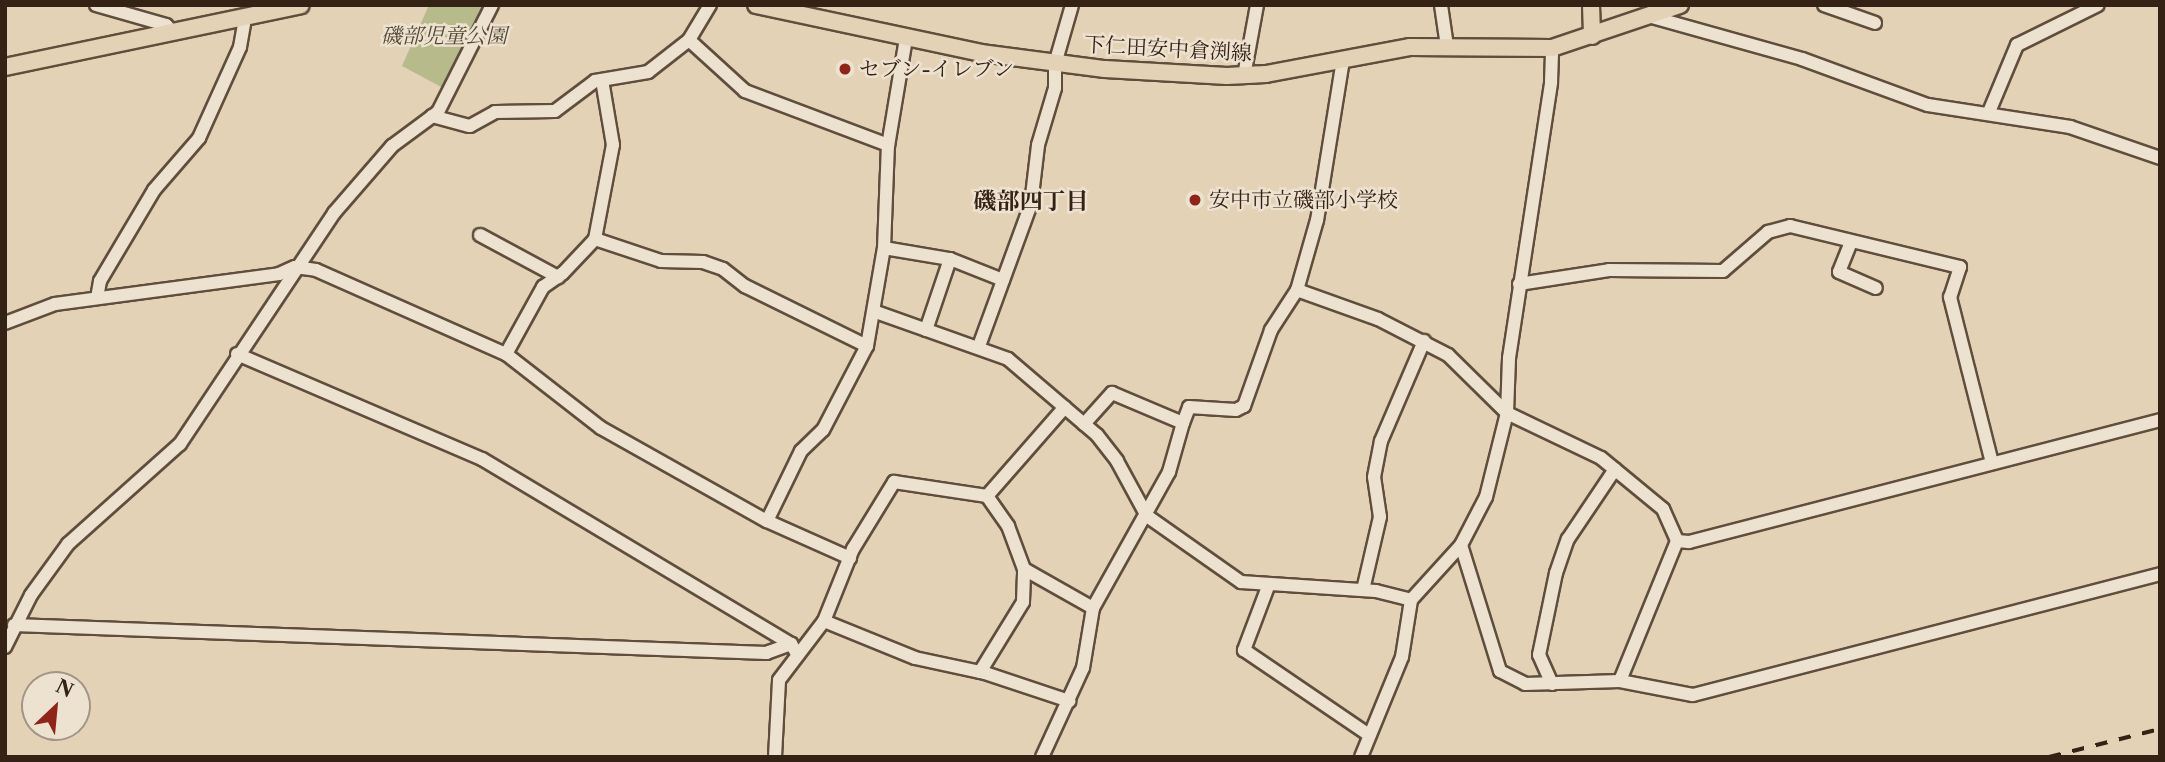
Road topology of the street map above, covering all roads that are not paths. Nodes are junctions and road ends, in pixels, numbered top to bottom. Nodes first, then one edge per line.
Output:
1 (96, 5) edge
2 (301, 5) edge
3 (492, 5) edge
4 (710, 5) edge
5 (756, 5) edge
6 (1072, 5) edge
7 (1257, 5) edge
8 (1441, 5) edge
9 (1591, 5) edge
10 (1680, 5) edge
11 (1824, 5) edge
12 (2098, 5) edge
13 (788, 9) edge
14 (1652, 17) junction
15 (245, 19) junction
16 (1875, 23) dead end
17 (174, 33) junction
18 (1592, 36) junction
19 (906, 39) junction
20 (689, 40) junction
21 (1447, 46) junction
22 (1552, 48) junction
23 (1343, 60) junction
24 (1055, 64) junction
25 (5, 67) edge
26 (1244, 76) junction
27 (602, 80) junction
28 (1989, 112) junction
29 (432, 116) junction
30 (888, 145) junction
31 (2160, 158) edge
32 (480, 235) dead end
33 (596, 239) junction
34 (1851, 242) junction
35 (884, 248) junction
36 (950, 259) junction
37 (295, 267) junction
38 (558, 277) junction
39 (1003, 280) junction
40 (1519, 284) junction
41 (1876, 288) dead end
42 (1297, 290) junction
43 (97, 298) junction
44 (876, 313) junction
45 (5, 323) edge
46 (926, 330) junction
47 (1424, 341) junction
48 (867, 346) junction
49 (978, 346) junction
50 (237, 354) junction
51 (506, 354) junction
52 (1065, 407) junction
53 (1507, 413) junction
54 (2160, 420) edge
55 (1183, 423) junction
56 (1084, 424) junction
57 (1992, 463) junction
58 (1615, 469) junction
59 (987, 496) junction
60 (1147, 516) junction
61 (767, 521) junction
62 (1677, 541) junction
63 (1461, 545) junction
64 (850, 558) junction
65 (1024, 569) junction
66 (2160, 574) edge
67 (1269, 584) junction
68 (1363, 590) junction
69 (1411, 600) junction
70 (1093, 608) junction
71 (824, 621) junction
72 (14, 625) junction
73 (5, 647) edge
74 (795, 649) junction
75 (981, 672) junction
76 (1620, 681) junction
77 (1552, 684) junction
78 (1069, 701) junction
79 (1369, 735) junction
80 (775, 757) edge
81 (1042, 757) edge
82 (1361, 757) edge

1 - 17 street
2 - 15 main road
3 - 29 street
4 - 20 street
5 - 13 main road, 下仁田安中倉渕線
6 - 24 street
7 - 26 street
8 - 21 street
9 - 18 main road
10 - 14 main road, 下仁田安中倉渕線
11 - 16 street
12 - 28 street
13 - 19 main road, 下仁田安中倉渕線
14 - 18 main road, 下仁田安中倉渕線
14 - 28 street
15 - 17 main road
15 - 43 street
17 - 25 main road
18 - 22 main road, 下仁田安中倉渕線
19 - 24 main road, 下仁田安中倉渕線
19 - 30 street
20 - 27 street
20 - 30 street
21 - 22 main road, 下仁田安中倉渕線
21 - 23 main road, 下仁田安中倉渕線
22 - 40 street
23 - 26 main road, 下仁田安中倉渕線
23 - 42 street
24 - 26 main road, 下仁田安中倉渕線
24 - 39 street
27 - 29 street
27 - 33 street
28 - 31 street
29 - 37 street
30 - 35 street
32 - 38 street
33 - 38 street
33 - 48 street
34 - 40 street
34 - 41 street
34 - 57 street
35 - 36 street
35 - 44 street
36 - 39 street
36 - 46 street
37 - 43 street
37 - 50 street
37 - 51 street
38 - 51 street
39 - 49 street
40 - 53 street
42 - 47 street
42 - 55 street
43 - 45 street
44 - 46 street
44 - 48 street
46 - 49 street
47 - 53 street
47 - 68 street
48 - 61 street
49 - 52 street
50 - 72 street
50 - 74 street
51 - 61 street
52 - 56 street
52 - 59 street
53 - 58 street
53 - 63 street
54 - 57 street
55 - 56 street
55 - 60 street
56 - 60 street
57 - 62 street
58 - 62 street
58 - 77 street
59 - 64 street
59 - 65 street
60 - 67 street
60 - 70 street
61 - 64 street
62 - 76 street
63 - 69 street
63 - 77 street
64 - 71 street
65 - 70 street
65 - 75 street
66 - 76 street
67 - 68 street
67 - 79 street
68 - 69 street
69 - 79 street
70 - 78 street
71 - 74 street
71 - 75 street
72 - 73 street
72 - 74 street
74 - 80 street
75 - 78 street
76 - 77 street
78 - 81 street
79 - 82 street

